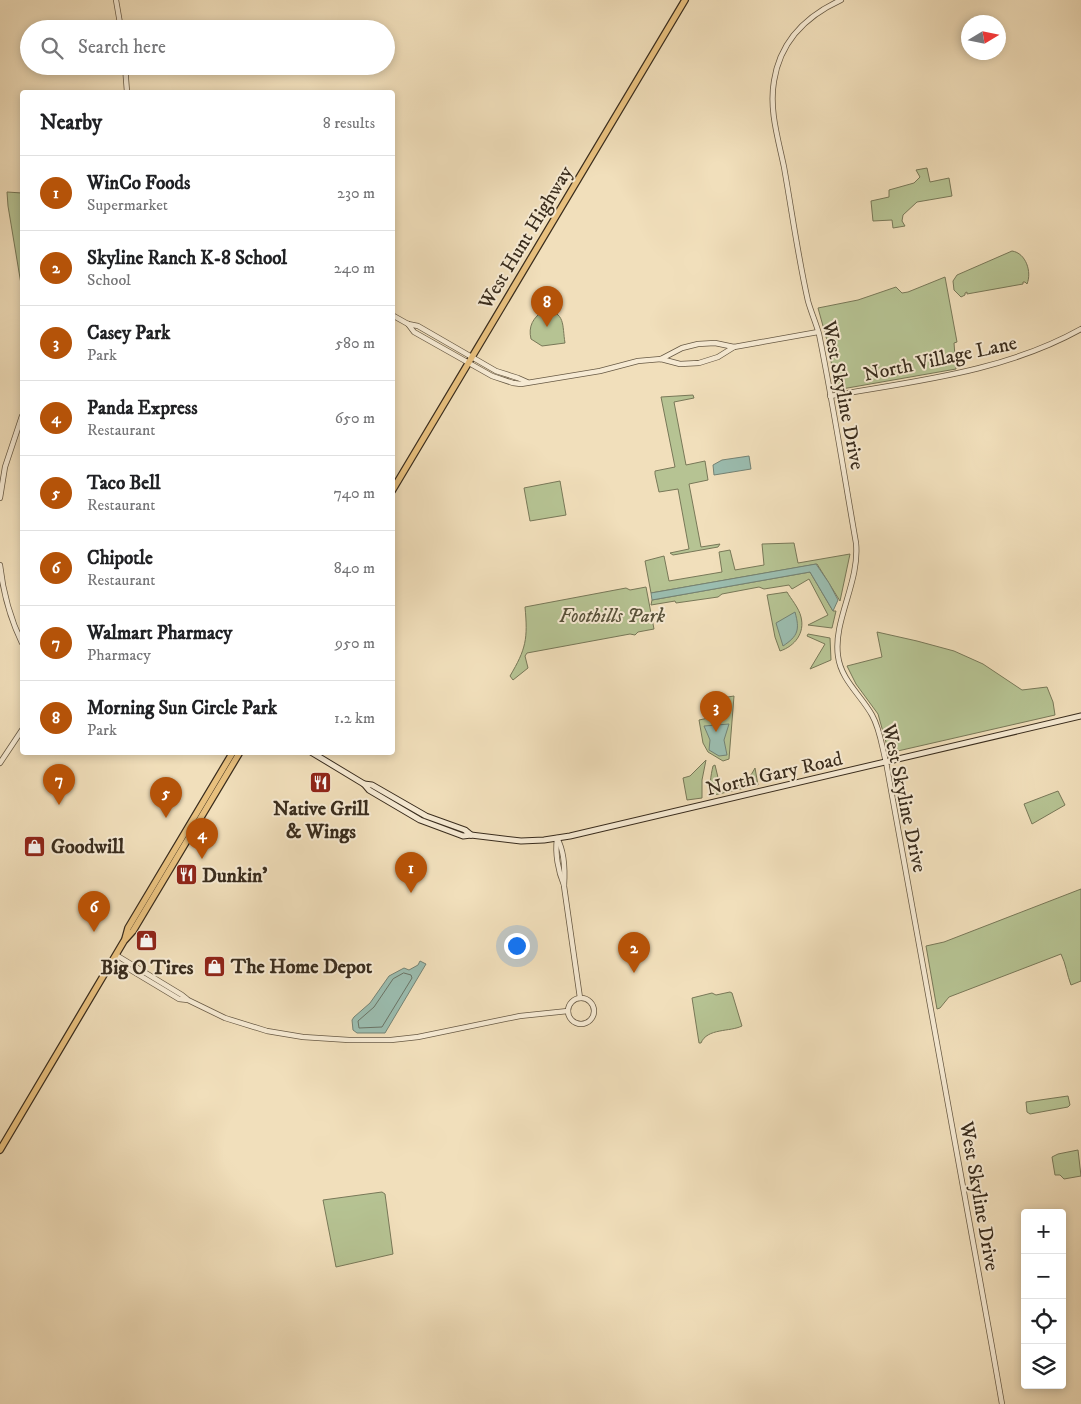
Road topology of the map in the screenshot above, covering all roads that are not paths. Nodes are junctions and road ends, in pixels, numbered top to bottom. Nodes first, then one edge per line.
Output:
1 (116, 0) edge
2 (685, 0) edge
3 (825, 0) edge
4 (841, 0) edge
5 (835, 1) edge
6 (827, 6) junction
7 (119, 20) edge
8 (126, 75) edge
9 (127, 90) edge
10 (395, 317) edge
11 (408, 324) junction
12 (1081, 329) edge
13 (818, 332) junction
14 (734, 347) junction
15 (661, 359) junction
16 (470, 361) junction
17 (830, 396) junction
18 (20, 422) edge
19 (395, 487) edge
20 (0, 498) edge
21 (0, 565) edge
22 (20, 638) edge
23 (1081, 716) edge
24 (20, 733) edge
25 (231, 755) edge
26 (238, 755) edge
27 (317, 755) edge
28 (886, 762) junction
29 (0, 763) edge
30 (557, 838) junction
31 (153, 893) junction
32 (115, 957) junction
33 (580, 998) junction
34 (568, 1011) junction
35 (0, 1150) edge
36 (1002, 1404) edge

1 - 7 street
2 - 16 main road, West Hunt Highway
3 - 6 street
4 - 5 street, West Skyline Drive
5 - 6 street, West Skyline Drive
6 - 13 street, West Skyline Drive
8 - 9 street
10 - 11 street
11 - 16 street
11 - 16 street
12 - 17 street, North Village Lane
13 - 14 street
13 - 17 street, West Skyline Drive
14 - 15 street
14 - 15 street
15 - 16 street
16 - 19 main road, West Hunt Highway
17 - 28 street, West Skyline Drive
18 - 20 street
21 - 22 street
23 - 28 main road, North Gary Road
24 - 29 street
25 - 31 main road
26 - 31 main road
27 - 30 main road, North Gary Road
28 - 30 main road, North Gary Road
28 - 36 street, West Skyline Drive
30 - 33 street
31 - 32 main road
32 - 34 street
32 - 35 main road
33 - 34 street
33 - 34 street

